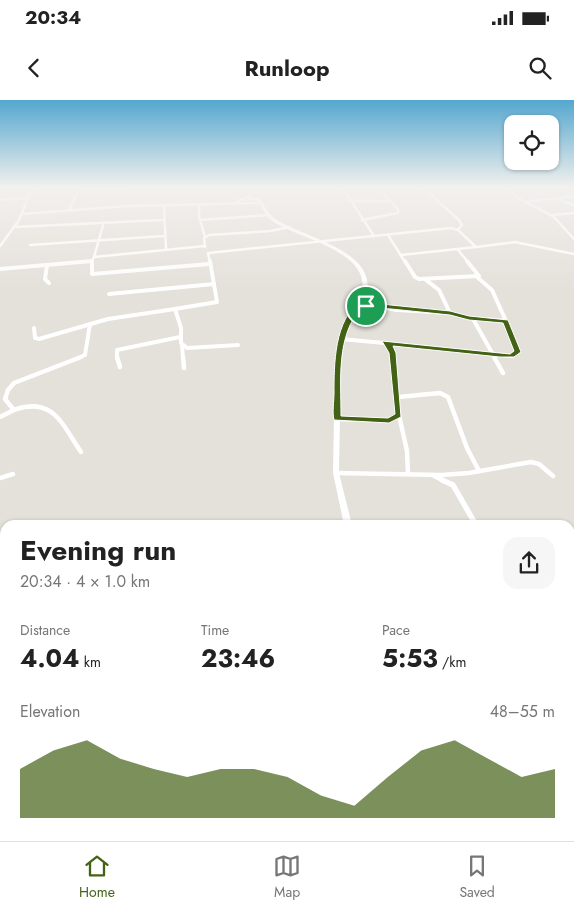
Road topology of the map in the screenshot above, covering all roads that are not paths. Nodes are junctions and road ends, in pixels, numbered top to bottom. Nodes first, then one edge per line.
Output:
1 (18, 222) edge
2 (104, 222) junction
3 (116, 222) edge
4 (163, 222) edge
5 (200, 222) edge
6 (281, 222) edge
7 (363, 222) edge
8 (460, 222) edge
9 (557, 222) edge
10 (15, 227) junction
11 (290, 227) junction
12 (458, 230) junction
13 (388, 235) junction
14 (164, 236) junction
15 (374, 236) junction
16 (205, 237) junction
17 (574, 239) edge
18 (97, 241) junction
19 (321, 242) junction
20 (30, 245) dead end
21 (0, 246) edge
22 (205, 246) junction
23 (476, 247) junction
24 (166, 249) junction
25 (458, 250) junction
26 (208, 253) junction
27 (574, 254) edge
28 (401, 255) junction
29 (93, 259) junction
30 (209, 264) junction
31 (47, 265) junction
32 (0, 269) edge
33 (477, 277) junction
34 (426, 280) junction
35 (49, 283) dead end
36 (214, 284) junction
37 (109, 294) dead end
38 (361, 304) junction
39 (175, 309) junction
40 (450, 313) junction
41 (473, 318) junction
42 (506, 321) junction
43 (90, 324) junction
44 (34, 328) dead end
45 (180, 337) junction
46 (340, 340) junction
47 (384, 343) junction
48 (182, 345) junction
49 (238, 345) dead end
50 (492, 354) junction
51 (120, 367) dead end
52 (184, 368) dead end
53 (503, 373) dead end
54 (398, 397) junction
55 (14, 410) junction
56 (399, 415) junction
57 (0, 417) edge
58 (337, 419) junction
59 (81, 452) dead end
60 (479, 471) junction
61 (336, 473) junction
62 (13, 474) dead end
63 (408, 474) junction
64 (431, 475) junction
65 (553, 476) dead end
66 (0, 478) edge
67 (347, 520) edge
68 (473, 520) edge

1 - 10 street
2 - 3 street
2 - 10 street
2 - 18 street
4 - 14 street
5 - 16 street
6 - 11 street
7 - 15 street
8 - 12 street
9 - 17 street
10 - 21 street
11 - 16 street
11 - 19 street
12 - 13 street
12 - 23 street
13 - 15 street
13 - 28 street
14 - 18 street
14 - 24 street
15 - 19 street
16 - 22 street
18 - 20 street
18 - 29 street
19 - 26 street
19 - 38 street
22 - 24 street
22 - 26 street
23 - 25 street
23 - 27 street
24 - 29 street
25 - 28 street
25 - 33 street
26 - 30 street
28 - 34 street
29 - 30 street
29 - 31 street
30 - 36 street
31 - 32 street
31 - 35 street
33 - 34 street
33 - 42 street
34 - 40 street
36 - 37 street
36 - 39 street
38 - 40 street
38 - 46 street
39 - 43 street
39 - 45 street
40 - 41 street
41 - 42 street
41 - 50 street
42 - 50 street
43 - 44 street
43 - 55 street
45 - 48 street
45 - 51 street
46 - 47 street
46 - 58 street
47 - 50 street
47 - 54 street
48 - 49 street
48 - 52 street
50 - 53 street
54 - 56 street
54 - 60 street
55 - 57 street
55 - 59 street
56 - 58 street
56 - 63 street
58 - 61 street
60 - 64 street
60 - 65 street
61 - 63 street
61 - 67 street
62 - 66 street
63 - 64 street
64 - 68 street

